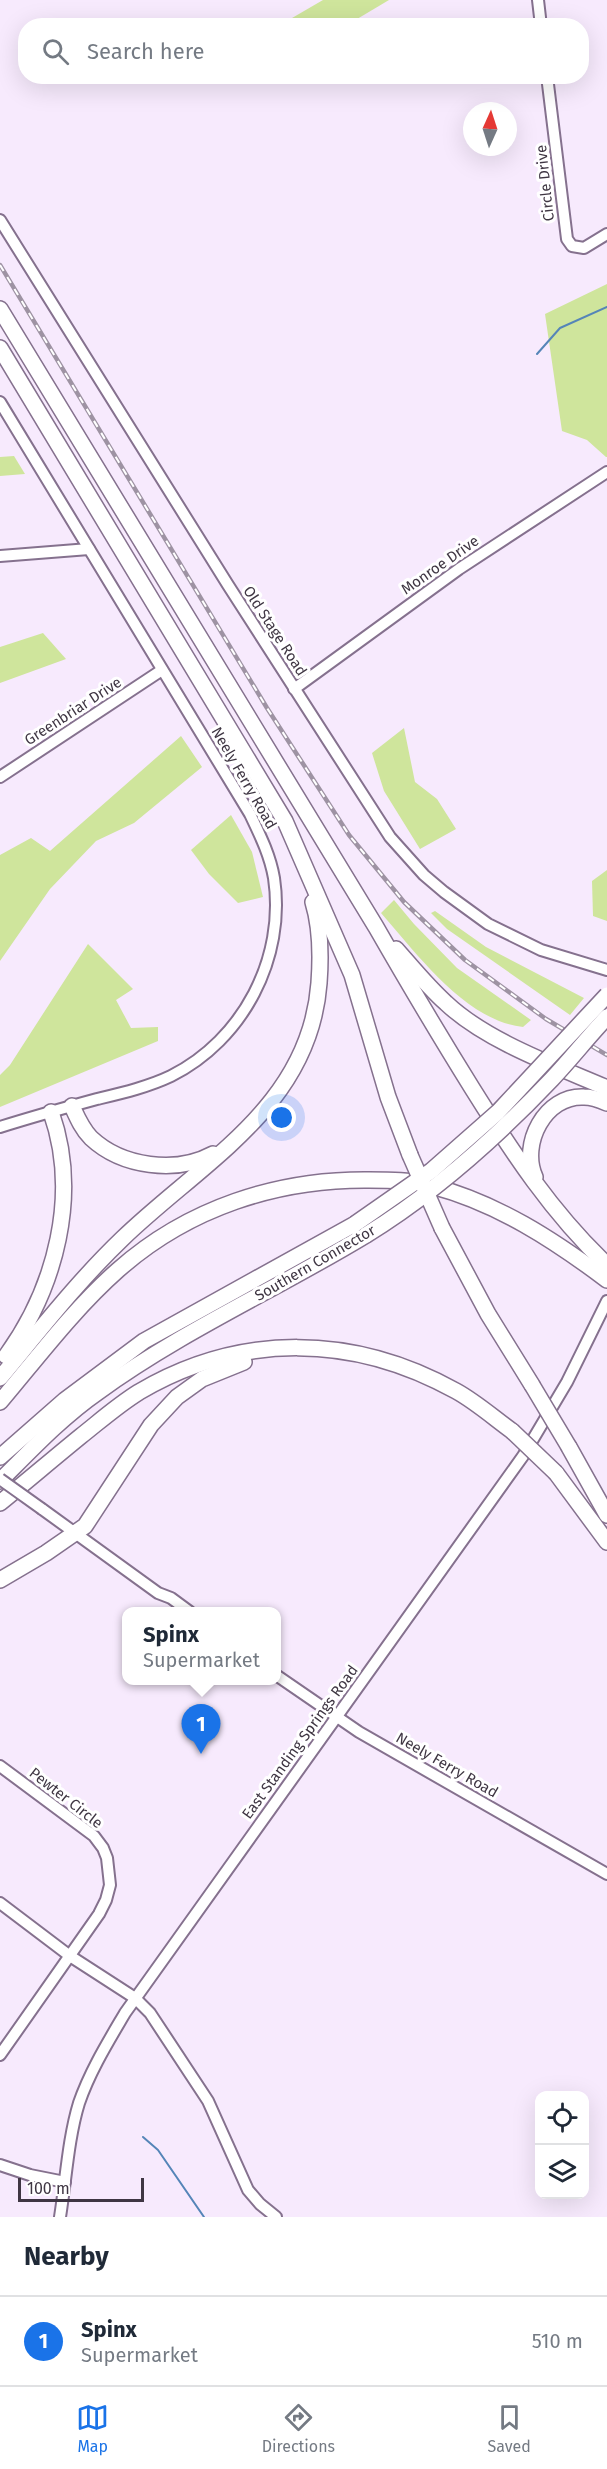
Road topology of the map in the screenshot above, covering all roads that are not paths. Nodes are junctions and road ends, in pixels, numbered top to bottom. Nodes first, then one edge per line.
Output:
1 (538, 0) edge
2 (540, 18) edge
3 (548, 84) edge
4 (0, 220) edge
5 (607, 234) edge
6 (0, 309) edge
7 (0, 348) edge
8 (0, 402) edge
9 (607, 472) edge
10 (89, 549) junction
11 (0, 556) edge
12 (162, 670) junction
13 (294, 689) junction
14 (0, 777) edge
15 (296, 846) junction
16 (376, 927) junction
17 (607, 970) edge
18 (607, 995) edge
19 (607, 1017) edge
20 (607, 1088) edge
21 (607, 1103) edge
22 (72, 1106) junction
23 (51, 1112) junction
24 (0, 1127) edge
25 (236, 1139) junction
26 (543, 1196) junction
27 (607, 1265) edge
28 (607, 1280) edge
29 (607, 1301) edge
30 (0, 1365) edge
31 (0, 1378) edge
32 (433, 1381) junction
33 (0, 1402) edge
34 (0, 1457) edge
35 (0, 1480) edge
36 (0, 1503) edge
37 (607, 1515) edge
38 (74, 1531) junction
39 (607, 1542) edge
40 (0, 1580) edge
41 (158, 1593) junction
42 (174, 1607) edge
43 (184, 1607) edge
44 (281, 1678) edge
45 (336, 1717) junction
46 (0, 1766) edge
47 (607, 1874) edge
48 (0, 1903) edge
49 (70, 1956) junction
50 (135, 1998) junction
51 (0, 2055) edge
52 (0, 2165) edge
53 (65, 2182) junction
54 (60, 2217) edge
55 (276, 2217) edge

1 - 2 street
3 - 5 street, Circle Drive
4 - 13 street, Old Stage Road
6 - 16 highway
7 - 15 highway
8 - 10 street, Neely Ferry Road
9 - 13 street, Monroe Drive
10 - 11 street
10 - 12 street, Neely Ferry Road
12 - 14 street, Greenbriar Drive
12 - 22 street, Neely Ferry Road
13 - 17 street, Old Stage Road
15 - 25 highway
15 - 37 highway, bridge
16 - 20 highway
16 - 26 highway
18 - 34 highway, Southern Connector, bridge
19 - 35 highway, Southern Connector, bridge
21 - 26 highway
22 - 23 street, Neely Ferry Road
22 - 25 highway
23 - 24 street, Neely Ferry Road
23 - 30 highway
25 - 31 highway
26 - 27 highway
28 - 33 highway
29 - 45 street, East Standing Springs Road
32 - 36 highway
32 - 38 highway
32 - 39 highway, bridge
35 - 38 street, bridge
38 - 40 highway
38 - 41 street
41 - 42 street
41 - 43 street
44 - 45 street, Neely Ferry Road
45 - 47 street, Neely Ferry Road
45 - 50 street, East Standing Springs Road
46 - 49 street, Pewter Circle
48 - 49 street
49 - 50 street
49 - 51 street, Pewter Circle
50 - 53 street, East Standing Springs Road
50 - 55 street
52 - 53 street
53 - 54 street, East Standing Springs Road

